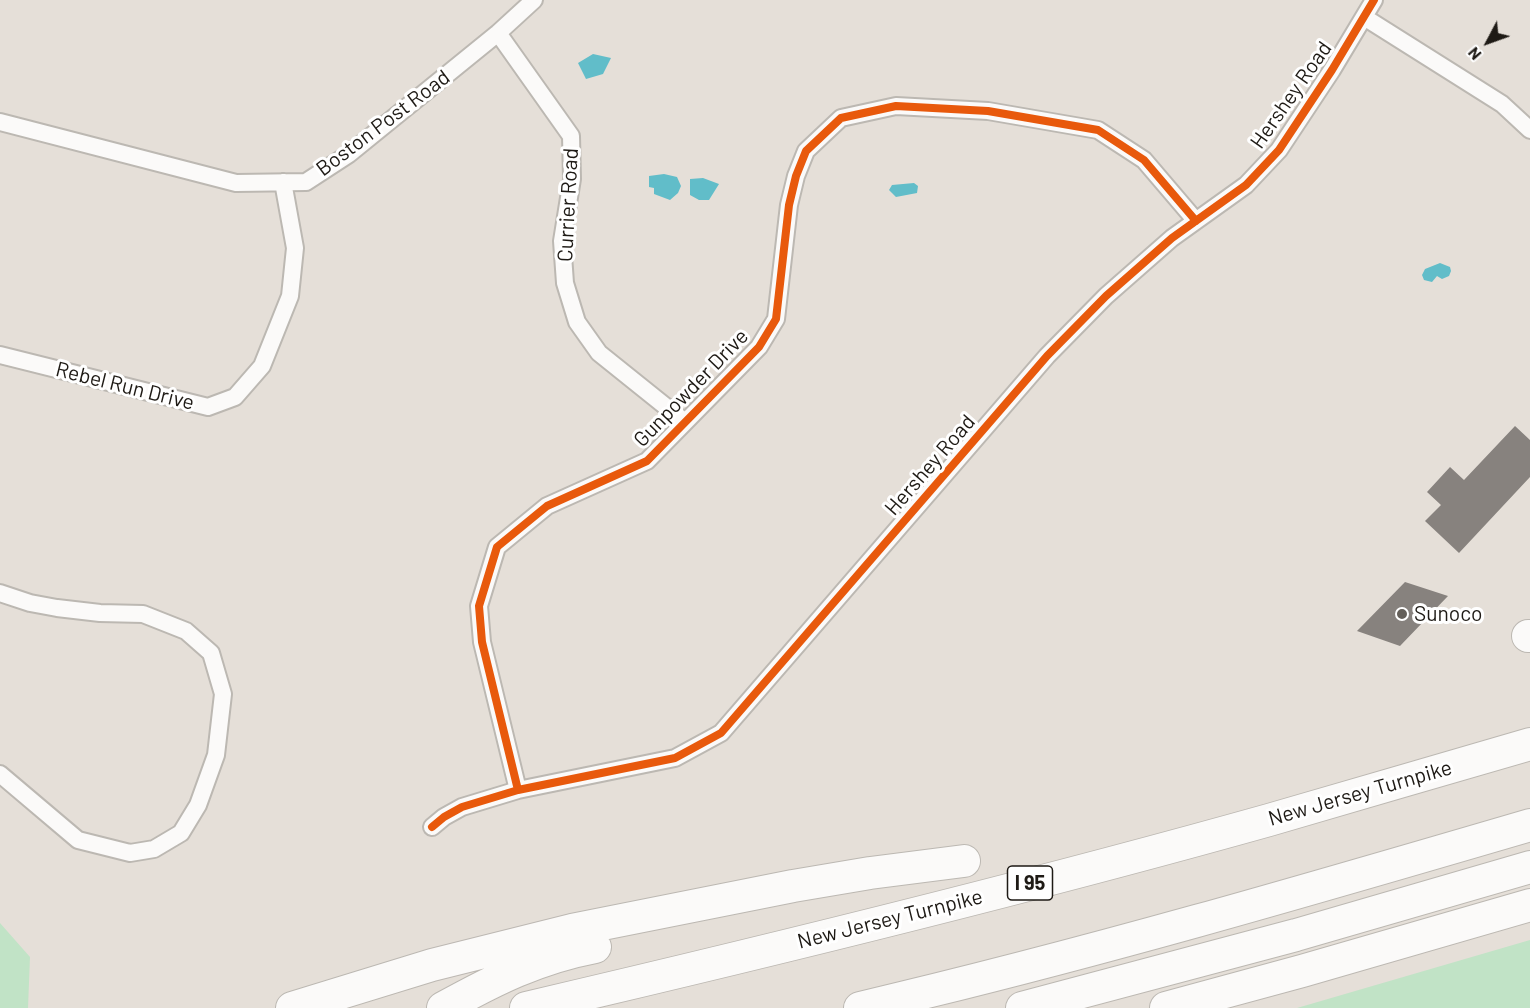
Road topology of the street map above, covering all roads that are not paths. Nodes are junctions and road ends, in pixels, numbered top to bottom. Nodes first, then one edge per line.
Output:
1 (534, 0) edge
2 (1374, 0) edge
3 (1364, 17) junction
4 (498, 33) junction
5 (0, 122) edge
6 (1530, 130) edge
7 (283, 183) junction
8 (1196, 221) junction
9 (0, 355) edge
10 (685, 422) junction
11 (0, 593) edge
12 (1530, 744) edge
13 (0, 774) edge
14 (518, 790) junction
15 (1530, 825) edge
16 (432, 827) dead end
17 (1530, 867) edge
18 (1530, 905) edge
19 (292, 1008) edge
20 (443, 1008) edge
21 (526, 1008) edge
22 (860, 1008) edge
23 (1022, 1008) edge
24 (1166, 1008) edge

1 - 4 street, Boston Post Road
2 - 3 street, Hershey Road
3 - 6 street
3 - 8 street, Hershey Road
4 - 7 street, Boston Post Road
4 - 10 street, Currier Road
5 - 7 street, Boston Post Road
7 - 9 street, Rebel Run Drive
8 - 10 street, Gunpowder Drive
8 - 14 street, Hershey Road
10 - 14 street, Gunpowder Drive
11 - 13 street
12 - 21 highway, New Jersey Turnpike / I 95
14 - 16 street, Hershey Road
15 - 22 highway
17 - 23 highway
18 - 24 highway
19 - 20 highway

